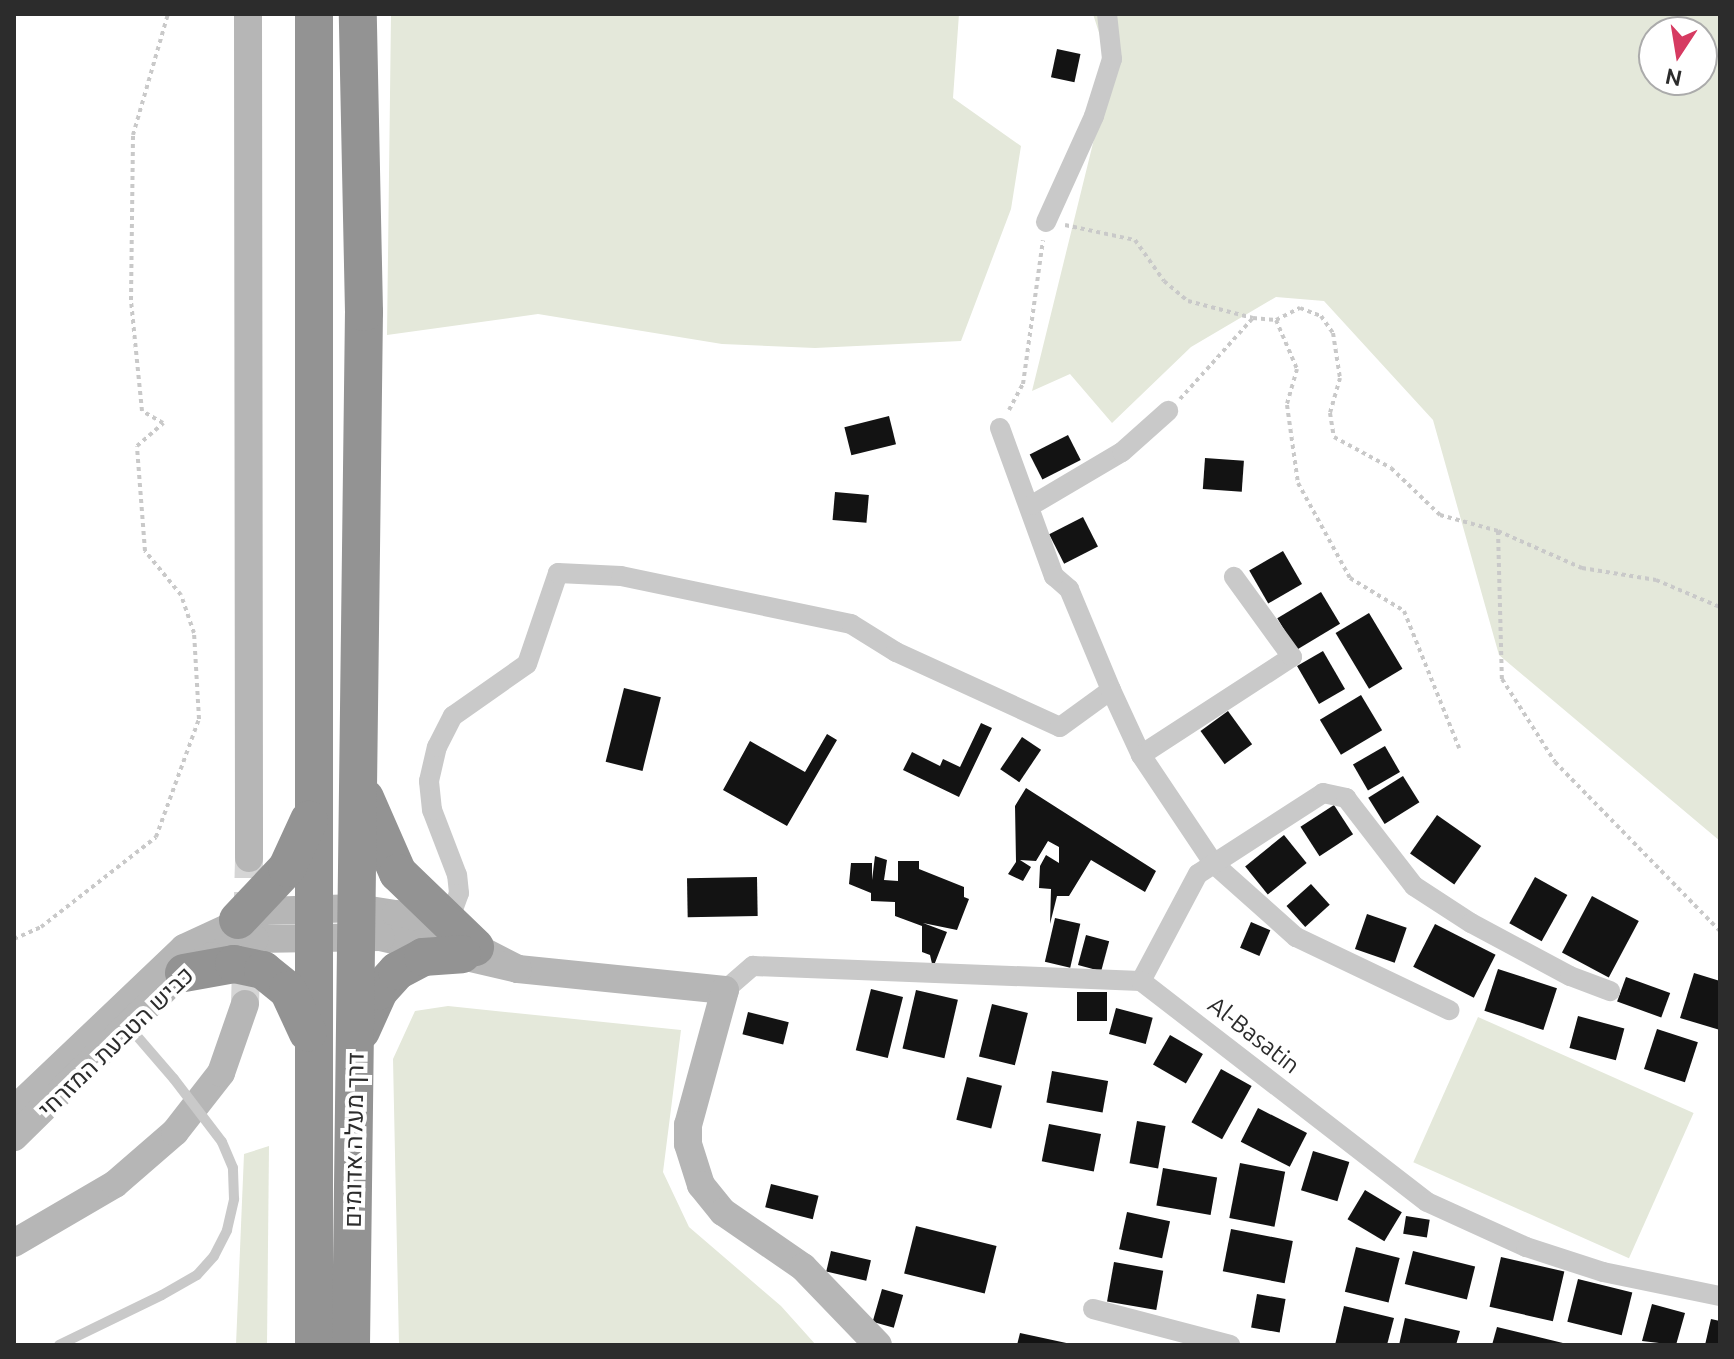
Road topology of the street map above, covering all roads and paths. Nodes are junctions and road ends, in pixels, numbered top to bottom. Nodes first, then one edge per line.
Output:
1 (168, 14) edge
2 (248, 14) edge
3 (314, 14) edge
4 (358, 14) edge
5 (1107, 14) edge
6 (1046, 222) junction
7 (1253, 318) junction
8 (1276, 320) junction
9 (1168, 411) joint
10 (1000, 428) joint
11 (1032, 505) junction
12 (1498, 531) junction
13 (1234, 577) dead end
14 (1720, 607) edge
15 (1111, 690) junction
16 (1459, 748) dead end
17 (1141, 755) junction
18 (358, 779) junction
19 (315, 802) junction
20 (249, 858) tunnel mouth
21 (1214, 864) junction
22 (238, 920) junction
23 (357, 922) junction
24 (306, 927) junction
25 (1720, 931) edge
26 (14, 939) edge
27 (448, 943) junction
28 (184, 973) junction
29 (1141, 981) junction
30 (725, 990) junction
31 (1610, 991) dead end
32 (245, 1004) tunnel mouth
33 (1449, 1010) dead end
34 (122, 1019) junction
35 (312, 1044) junction
36 (355, 1045) junction
37 (17, 1129) edge
38 (14, 1243) edge
39 (1720, 1296) edge
40 (1093, 1309) dead end
41 (59, 1345) edge
42 (314, 1345) edge
43 (351, 1345) edge
44 (878, 1345) edge
45 (1230, 1345) edge

1 - 26 path
2 - 20 main road
3 - 19 highway, דרך מעלה אדומים
4 - 18 highway, דרך מעלה אדומים
5 - 6 street
6 - 7 path
6 - 10 path
7 - 8 path
7 - 9 path
8 - 12 path
8 - 16 path
9 - 11 street
10 - 11 street
11 - 15 street
12 - 14 path
12 - 25 path
13 - 17 street
15 - 17 street
15 - 27 street
17 - 21 street
18 - 23 highway, דרך מעלה אדומים
18 - 27 highway
19 - 22 highway
19 - 24 highway, דרך מעלה אדומים
21 - 29 street
21 - 31 street
21 - 33 street
22 - 24 main road, כביש הטבעת המזרחי
22 - 34 main road, כביש הטבעת המזרחי
23 - 24 main road, כביש הטבעת המזרחי
23 - 27 main road, כביש הטבעת המזרחי
23 - 36 highway, דרך מעלה אדומים
24 - 28 main road, כביש הטבעת המזרחי
24 - 35 highway, דרך מעלה אדומים
27 - 30 main road, כביש הטבעת המזרחי
27 - 36 highway
28 - 34 main road, כביש הטבעת המזרחי
28 - 35 highway
29 - 30 street
29 - 39 street, Al-Basatin
30 - 44 main road
32 - 38 main road
34 - 37 main road, כביש הטבעת המזרחי
34 - 41 lane, bridge
35 - 42 highway, דרך מעלה אדומים
36 - 43 highway, דרך מעלה אדומים
40 - 45 street

